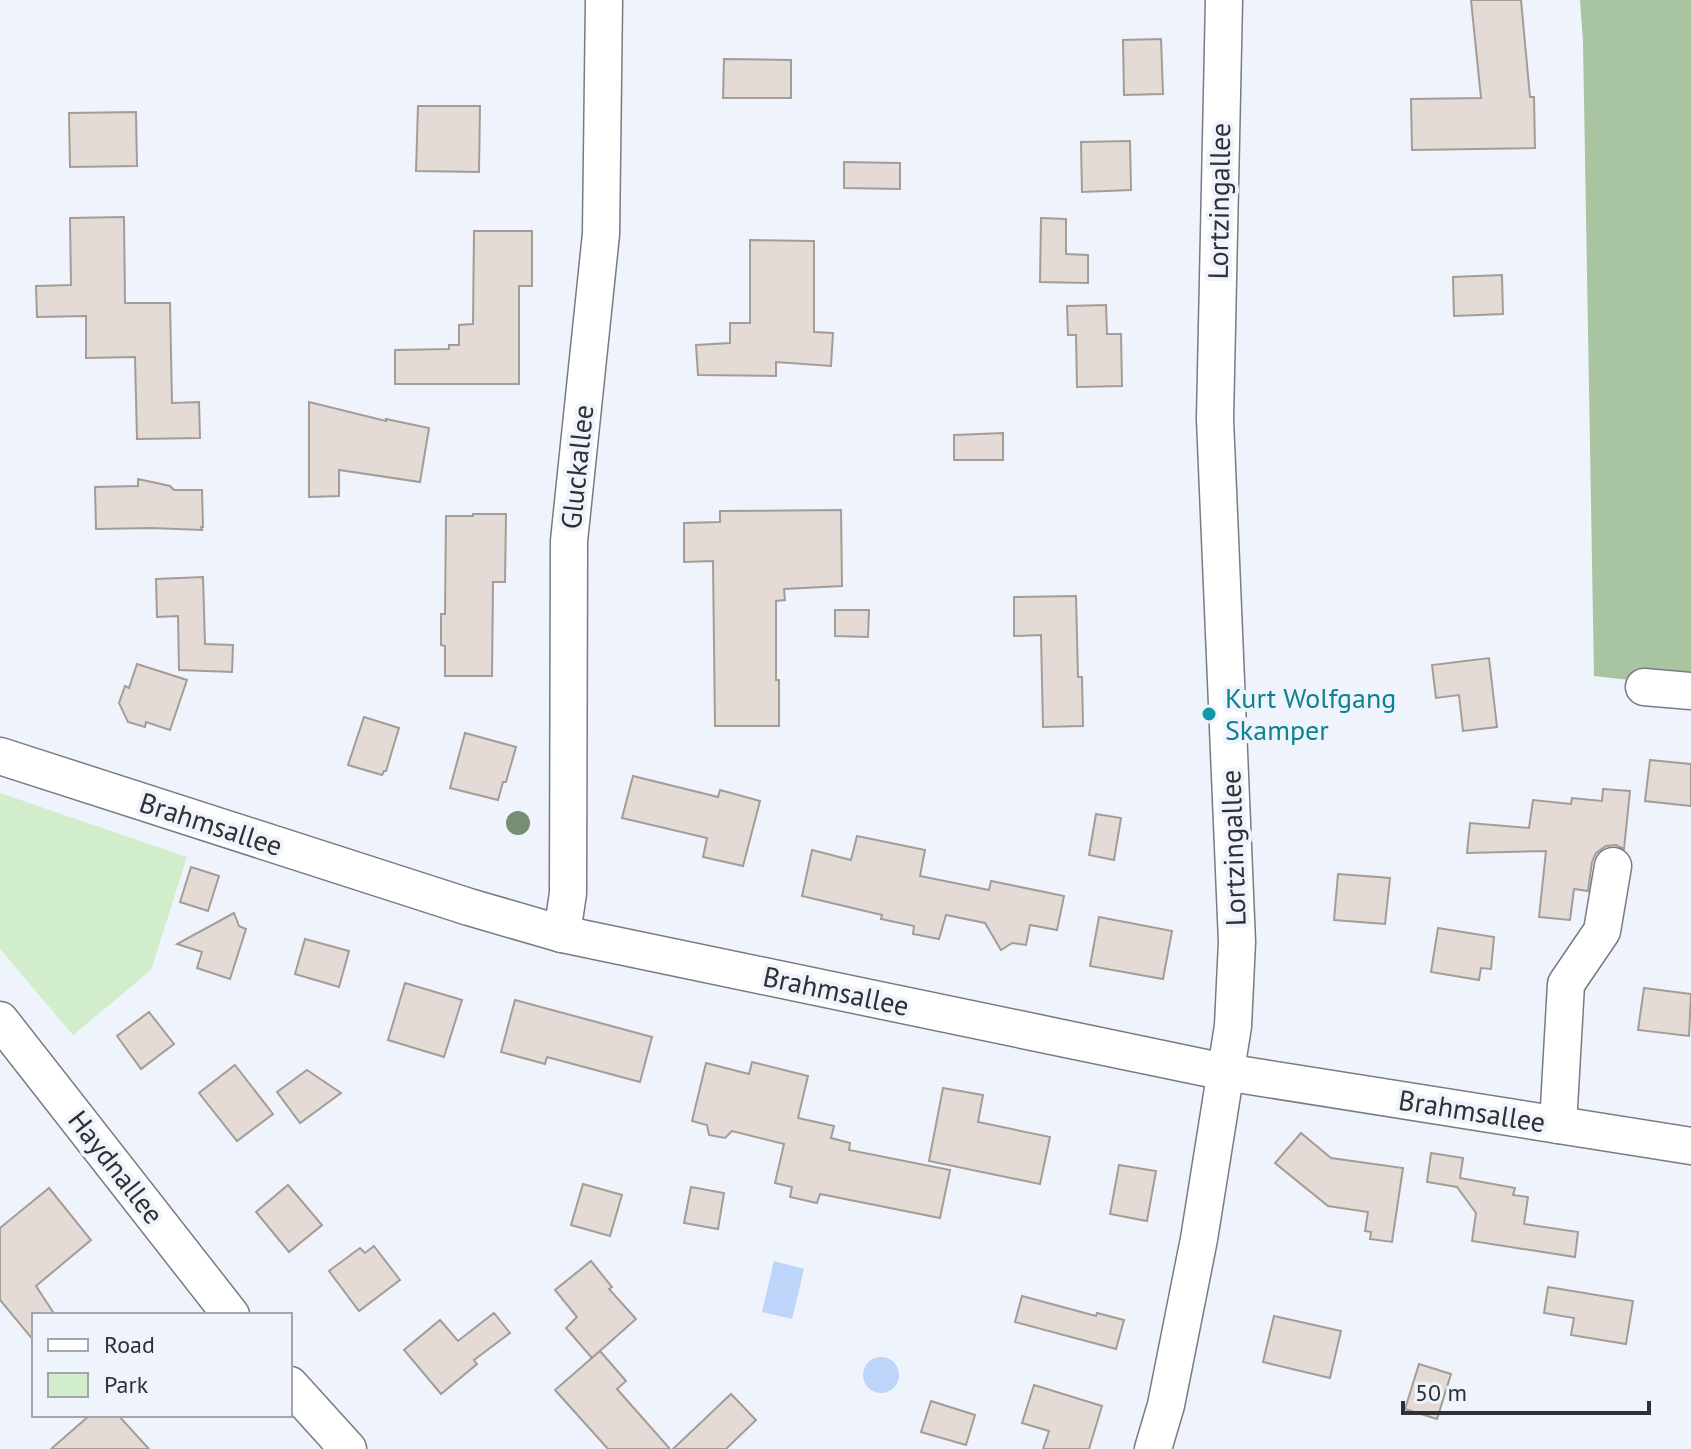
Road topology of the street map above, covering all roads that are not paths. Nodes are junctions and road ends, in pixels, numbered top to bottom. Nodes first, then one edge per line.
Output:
1 (604, 0) edge
2 (1224, 0) edge
3 (1644, 687) dead end
4 (1691, 691) edge
5 (0, 756) edge
6 (1613, 866) dead end
7 (562, 934) junction
8 (0, 1020) edge
9 (1225, 1072) junction
10 (1558, 1125) junction
11 (1691, 1146) edge
12 (229, 1313) edge
13 (292, 1387) edge
14 (348, 1449) edge
15 (1153, 1449) edge

1 - 7 street, Gluckallee
2 - 9 street, Lortzingallee
3 - 4 street
5 - 7 street, Brahmsallee
6 - 10 street
7 - 9 street, Brahmsallee
8 - 12 street, Haydnallee
9 - 10 street, Brahmsallee
9 - 15 street, Lortzingallee
10 - 11 street, Brahmsallee
13 - 14 street

